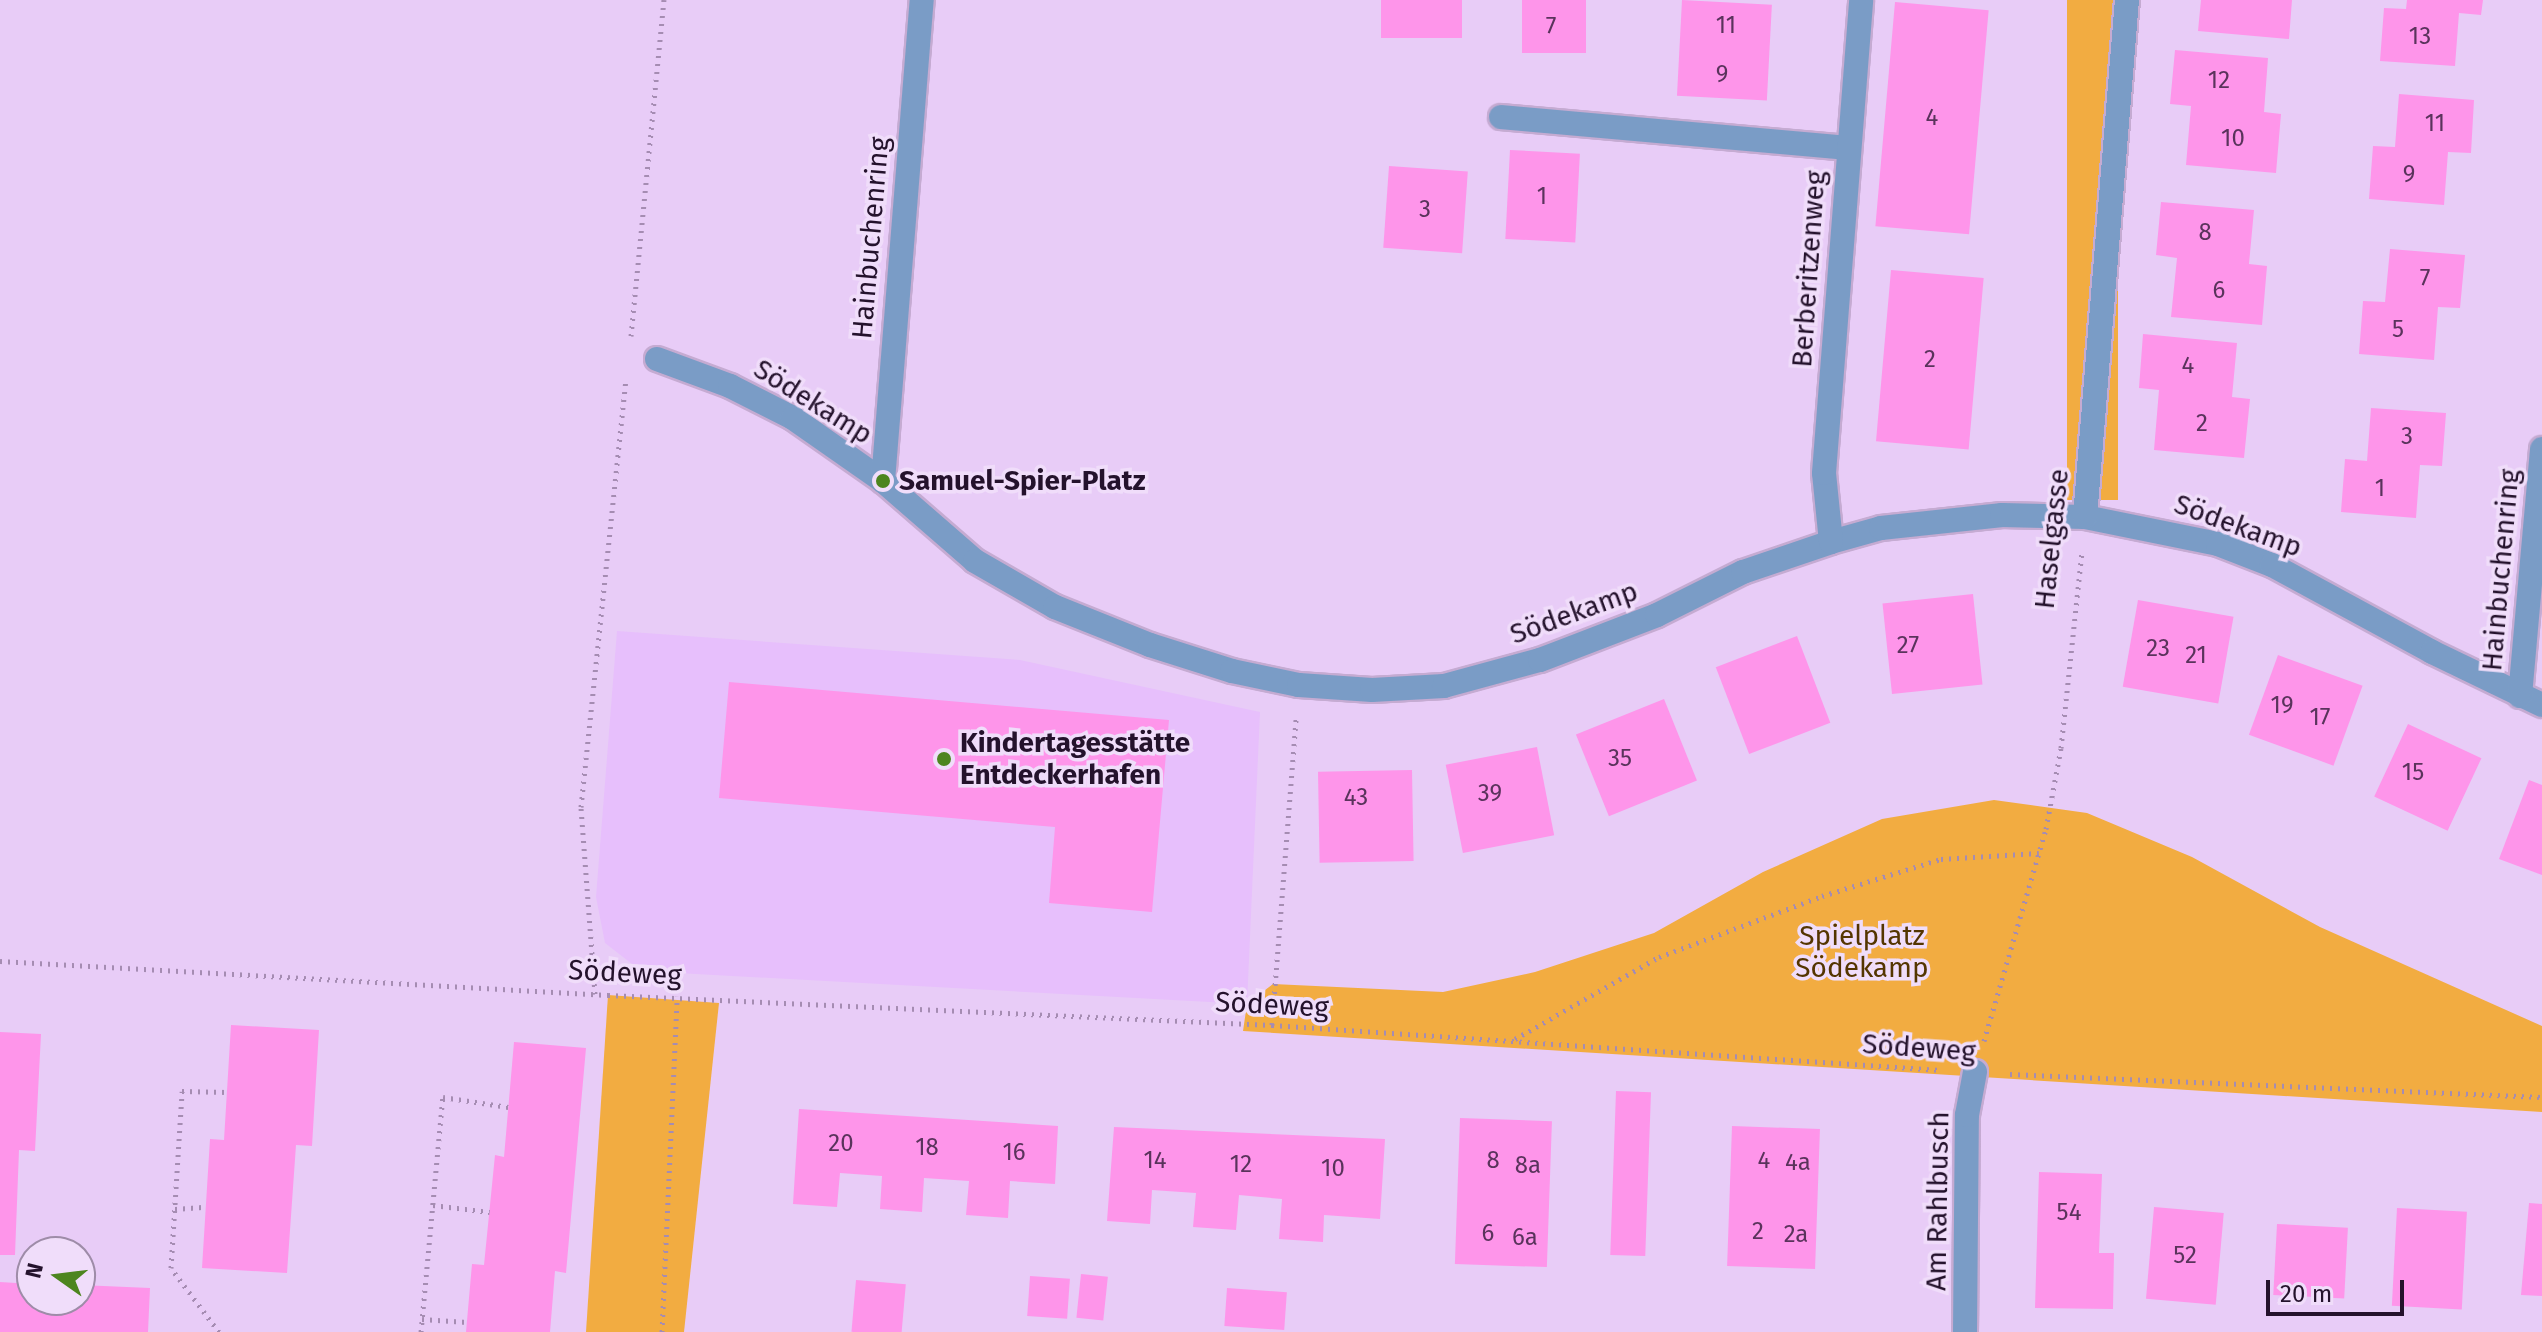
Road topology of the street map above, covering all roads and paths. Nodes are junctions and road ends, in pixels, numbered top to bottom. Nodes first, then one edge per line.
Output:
1 (664, 0) edge
2 (922, 0) edge
3 (1861, 0) edge
4 (2127, 0) edge
5 (1501, 117) dead end
6 (1848, 148) junction
7 (629, 350) dead end
8 (657, 359) dead end
9 (628, 366) dead end
10 (2542, 449) edge
11 (883, 481) junction
12 (2085, 517) junction
13 (1831, 542) junction
14 (1299, 685) junction
15 (2531, 700) edge
16 (2039, 853) junction
17 (0, 961) edge
18 (595, 994) junction
19 (677, 996) junction
20 (1272, 1025) junction
21 (1515, 1039) junction
22 (1975, 1072) junction
23 (227, 1092) dead end
24 (2542, 1097) edge
25 (508, 1107) dead end
26 (433, 1205) junction
27 (206, 1207) dead end
28 (175, 1209) junction
29 (490, 1212) dead end
30 (422, 1319) junction
31 (467, 1322) dead end
32 (219, 1332) edge
33 (421, 1332) edge
34 (662, 1332) edge
35 (1965, 1332) edge

1 - 7 path
2 - 11 street, Hainbuchenring
3 - 6 street, Berberitzenweg
4 - 12 street, Haselgasse
5 - 6 street
6 - 13 street, Berberitzenweg
8 - 11 street, Södekamp
9 - 18 path
10 - 15 street, Hainbuchenring
11 - 14 street, Södekamp
12 - 13 street, Södekamp
12 - 15 street, Södekamp
12 - 16 path, Haselgasse
13 - 14 street, Södekamp
14 - 20 path
16 - 21 path
16 - 22 path, Haselgasse
17 - 18 path, Södeweg
18 - 19 path, Södeweg
19 - 20 path, Södeweg
19 - 34 path
20 - 21 path, Södeweg
21 - 22 path, Södeweg
22 - 24 path, Södeweg
22 - 35 street, Am Rahlbusch
23 - 28 path
25 - 26 path
26 - 29 path
26 - 30 path
27 - 28 path
28 - 32 path
30 - 31 path
30 - 33 path

